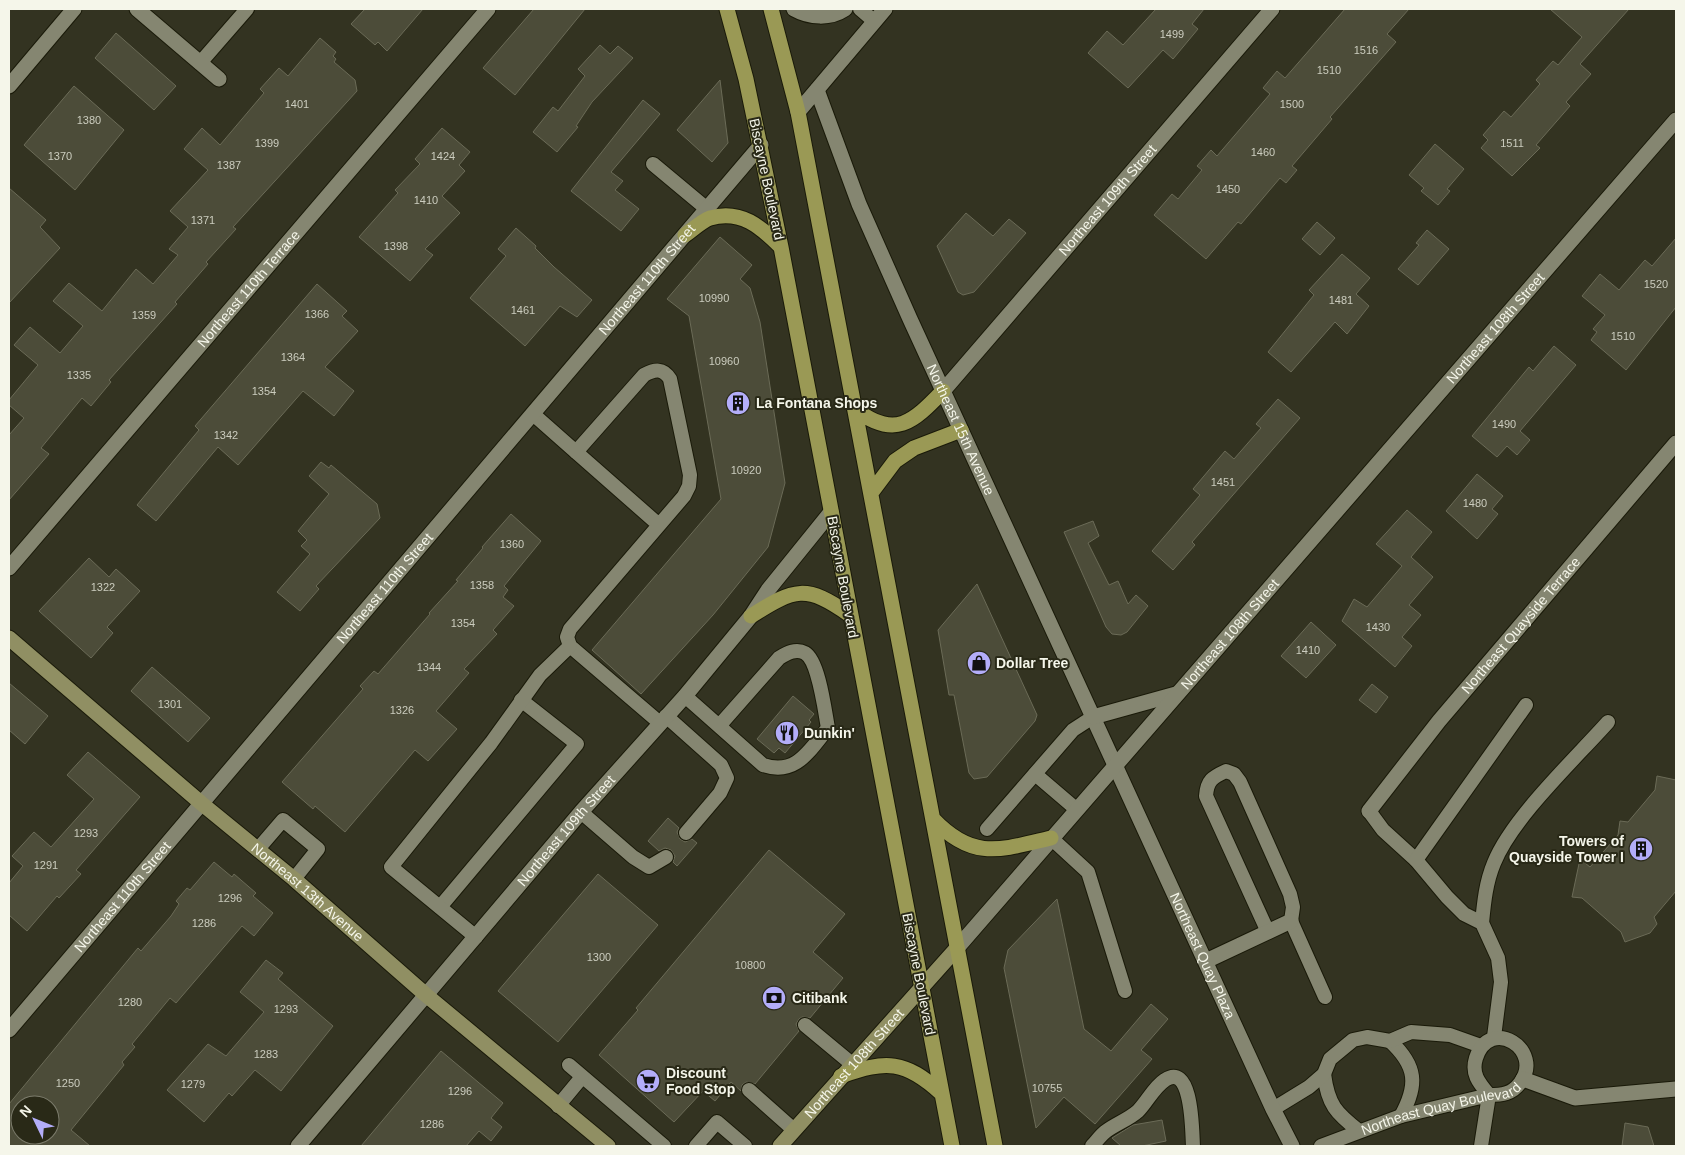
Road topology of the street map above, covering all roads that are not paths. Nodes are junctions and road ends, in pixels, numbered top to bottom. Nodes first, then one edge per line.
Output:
1 (74, 9) edge
2 (137, 9) edge
3 (247, 9) edge
4 (488, 9) edge
5 (727, 9) edge
6 (771, 9) edge
7 (794, 9) edge
8 (845, 9) edge
9 (860, 9) edge
10 (885, 9) edge
11 (1272, 9) edge
12 (874, 21) junction
13 (200, 63) junction
14 (219, 79) dead end
15 (9, 86) edge
16 (817, 90) junction
17 (798, 112) junction
18 (1676, 120) edge
19 (760, 145) junction
20 (654, 164) dead end
21 (707, 209) junction
22 (684, 235) junction
23 (781, 247) junction
24 (943, 391) junction
25 (855, 409) junction
26 (533, 414) junction
27 (961, 430) junction
28 (1676, 443) edge
29 (576, 452) junction
30 (871, 493) junction
31 (831, 512) junction
32 (659, 525) junction
33 (9, 568) edge
34 (850, 615) junction
35 (751, 616) junction
36 (9, 638) edge
37 (570, 646) junction
38 (1176, 694) junction
39 (684, 696) junction
40 (521, 700) junction
41 (1526, 705) dead end
42 (1093, 717) junction
43 (663, 720) junction
44 (1608, 722) dead end
45 (719, 726) junction
46 (1115, 764) junction
47 (1035, 774) junction
48 (201, 803) junction
49 (1076, 809) junction
50 (1369, 811) joint
51 (581, 812) junction
52 (933, 819) junction
53 (987, 829) dead end
54 (686, 833) dead end
55 (1051, 838) junction
56 (258, 849) junction
57 (666, 856) dead end
58 (1416, 860) junction
59 (294, 879) junction
60 (440, 907) junction
61 (1291, 922) junction
62 (1482, 923) junction
63 (1268, 932) junction
64 (476, 937) junction
65 (957, 948) junction
66 (1206, 961) junction
67 (922, 985) junction
68 (1125, 991) dead end
69 (426, 995) junction
70 (1326, 997) dead end
71 (804, 1025) dead end
72 (9, 1030) edge
73 (1494, 1037) junction
74 (1390, 1041) junction
75 (1481, 1046) junction
76 (852, 1064) junction
77 (569, 1065) dead end
78 (1324, 1074) junction
79 (841, 1076) junction
80 (582, 1077) junction
81 (1523, 1079) junction
82 (1676, 1089) edge
83 (749, 1090) dead end
84 (942, 1093) junction
85 (1489, 1095) junction
86 (558, 1106) junction
87 (1273, 1109) junction
88 (1401, 1116) junction
89 (794, 1130) junction
90 (1359, 1132) junction
91 (298, 1146) edge
92 (608, 1146) edge
93 (664, 1146) edge
94 (696, 1146) edge
95 (745, 1146) edge
96 (780, 1146) edge
97 (952, 1146) edge
98 (996, 1146) edge
99 (1092, 1146) edge
100 (1192, 1146) edge
101 (1292, 1146) edge
102 (1321, 1146) edge
103 (1481, 1146) edge

1 - 15 street
2 - 13 street
3 - 13 lane
4 - 33 street, Northeast 110th Terrace
5 - 19 main road, Biscayne Boulevard
6 - 17 main road
7 - 8 street
9 - 12 lane
10 - 12 street
11 - 24 street, Northeast 109th Street
12 - 16 street
13 - 14 street
16 - 17 street
16 - 24 street, Northeast 15th Avenue
17 - 25 main road
18 - 38 street, Northeast 108th Street
19 - 21 street, Northeast 110th Street
19 - 23 main road, Biscayne Boulevard
20 - 21 lane
21 - 22 street, Northeast 110th Street
22 - 23 main road
22 - 26 street, Northeast 110th Street
23 - 31 main road, Biscayne Boulevard
24 - 25 main road
24 - 27 street, Northeast 15th Avenue
25 - 30 main road
26 - 29 lane
26 - 48 street, Northeast 110th Street
27 - 30 main road
27 - 42 street, Northeast 15th Avenue
28 - 50 street, Northeast Quayside Terrace
29 - 32 lane
29 - 32 lane
30 - 52 main road
31 - 34 main road, Biscayne Boulevard
31 - 35 street, Northeast 109th Street
32 - 37 lane
34 - 35 main road
34 - 67 main road, Biscayne Boulevard
35 - 39 street, Northeast 109th Street
36 - 48 street, Northeast 13th Avenue
37 - 40 lane
37 - 43 lane
38 - 42 street
38 - 46 street, Northeast 108th Street
39 - 43 street, Northeast 109th Street
39 - 45 lane
40 - 60 lane
40 - 60 lane
41 - 58 lane
42 - 46 street, Northeast 15th Avenue
42 - 47 lane
43 - 51 street, Northeast 109th Street
43 - 54 lane
44 - 62 lane
45 - 45 lane
46 - 49 street, Northeast 108th Street
46 - 66 street, Northeast Quay Plaza
47 - 49 lane
47 - 53 lane
48 - 56 street, Northeast 13th Avenue
48 - 72 street, Northeast 110th Street
49 - 55 street, Northeast 108th Street
50 - 58 lane
51 - 57 lane
51 - 64 street, Northeast 109th Street
52 - 55 main road
52 - 65 main road
55 - 65 street, Northeast 108th Street
55 - 68 lane
56 - 59 street, Northeast 13th Avenue
56 - 59 lane
58 - 62 lane
59 - 69 street, Northeast 13th Avenue
60 - 64 lane
61 - 63 street
61 - 63 lane
61 - 70 lane
62 - 73 lane
63 - 66 street
64 - 69 street, Northeast 109th Street
65 - 67 street, Northeast 108th Street
65 - 98 main road
66 - 87 street, Northeast Quay Plaza
67 - 76 street, Northeast 108th Street
67 - 84 main road, Biscayne Boulevard
69 - 86 street, Northeast 13th Avenue
69 - 91 street, Northeast 109th Street
71 - 76 lane
73 - 75 lane
73 - 81 lane
74 - 75 lane
74 - 78 lane
74 - 88 lane
75 - 85 lane
76 - 79 street, Northeast 108th Street
77 - 80 lane
78 - 87 lane
78 - 90 lane
79 - 84 main road
79 - 89 street, Northeast 108th Street
80 - 86 lane
80 - 93 lane
81 - 82 street, Northeast Quay Boulevard
81 - 85 lane, Northeast Quay Boulevard
83 - 89 lane
84 - 97 main road, Biscayne Boulevard
85 - 88 lane, Northeast Quay Boulevard
85 - 103 lane
86 - 92 street, Northeast 13th Avenue
87 - 101 street, Northeast Quay Plaza
88 - 90 lane, Northeast Quay Boulevard
89 - 96 street, Northeast 108th Street
90 - 102 lane, Northeast Quay Boulevard
94 - 95 lane
99 - 100 lane

